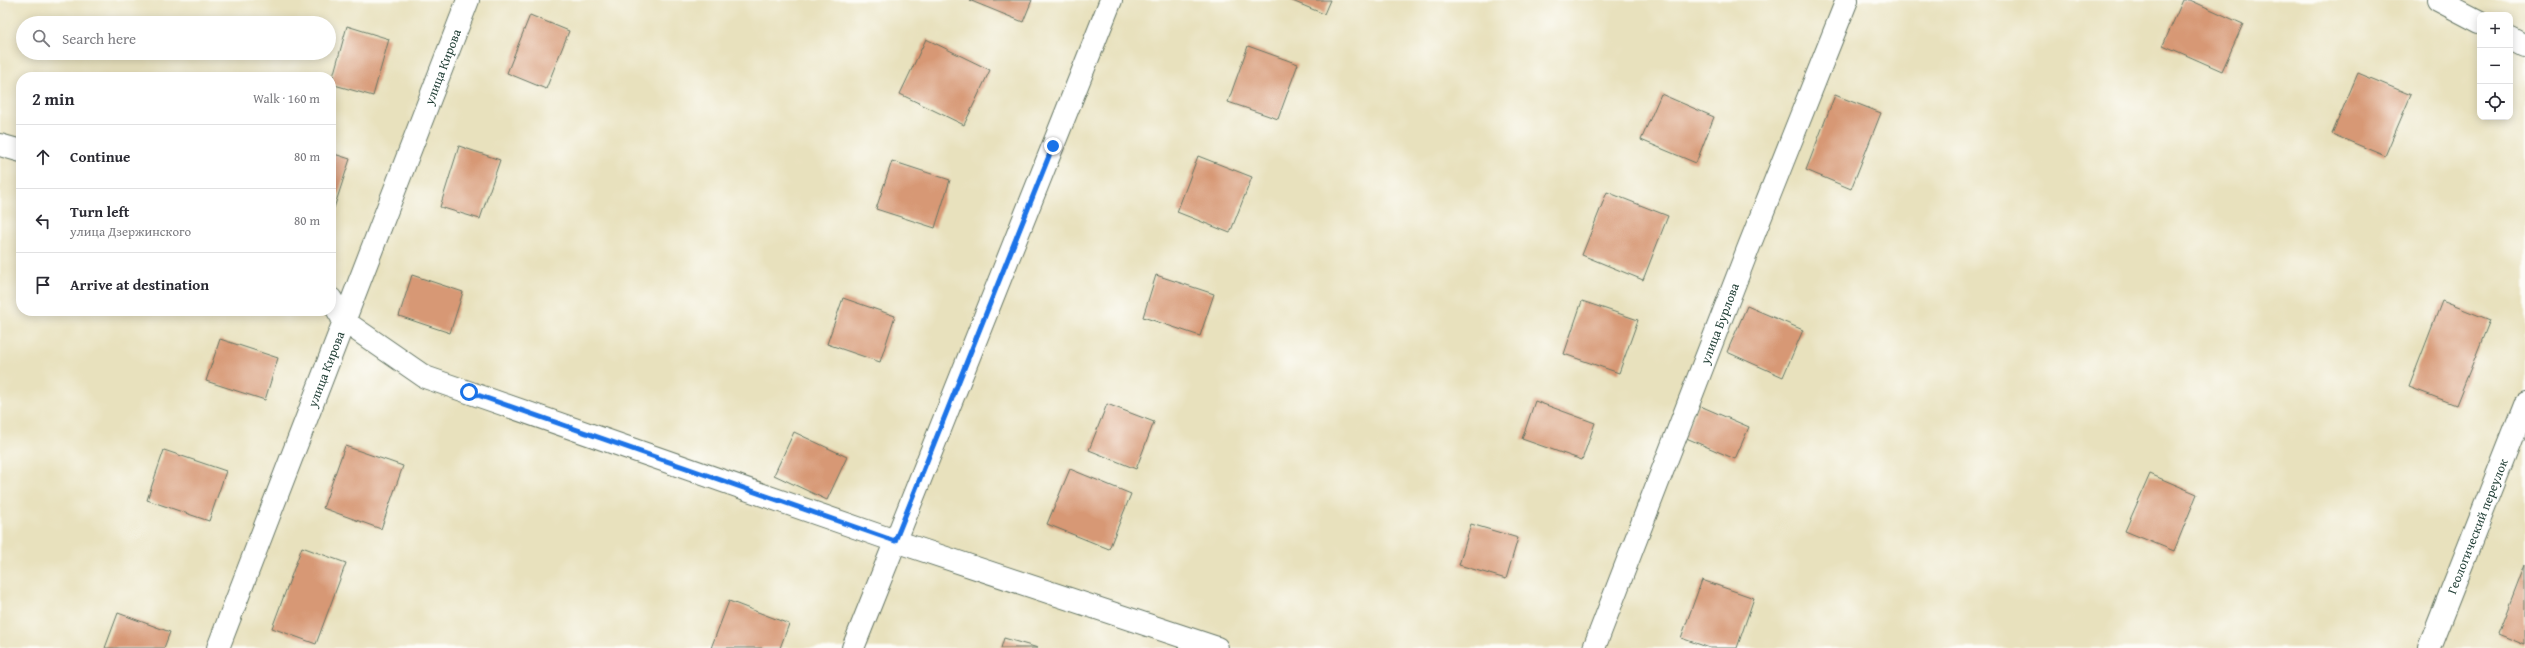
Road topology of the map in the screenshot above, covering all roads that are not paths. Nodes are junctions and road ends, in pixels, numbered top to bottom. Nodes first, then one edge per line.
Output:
1 (468, 0) edge
2 (1111, 0) edge
3 (1847, 0) edge
4 (2438, 0) edge
5 (2477, 20) edge
6 (2513, 40) edge
7 (2525, 46) edge
8 (0, 145) edge
9 (16, 150) edge
10 (336, 307) edge
11 (344, 321) junction
12 (2525, 404) edge
13 (895, 541) junction
14 (218, 648) edge
15 (853, 648) edge
16 (1217, 648) edge
17 (1594, 648) edge
18 (2429, 648) edge

1 - 11 street, улица Кирова
2 - 13 street
3 - 17 street, улица Бурлова
4 - 5 street
6 - 7 street
8 - 9 street
10 - 11 street
11 - 13 street
11 - 14 street, улица Кирова
12 - 18 street, Геологический переулок
13 - 15 street
13 - 16 street

